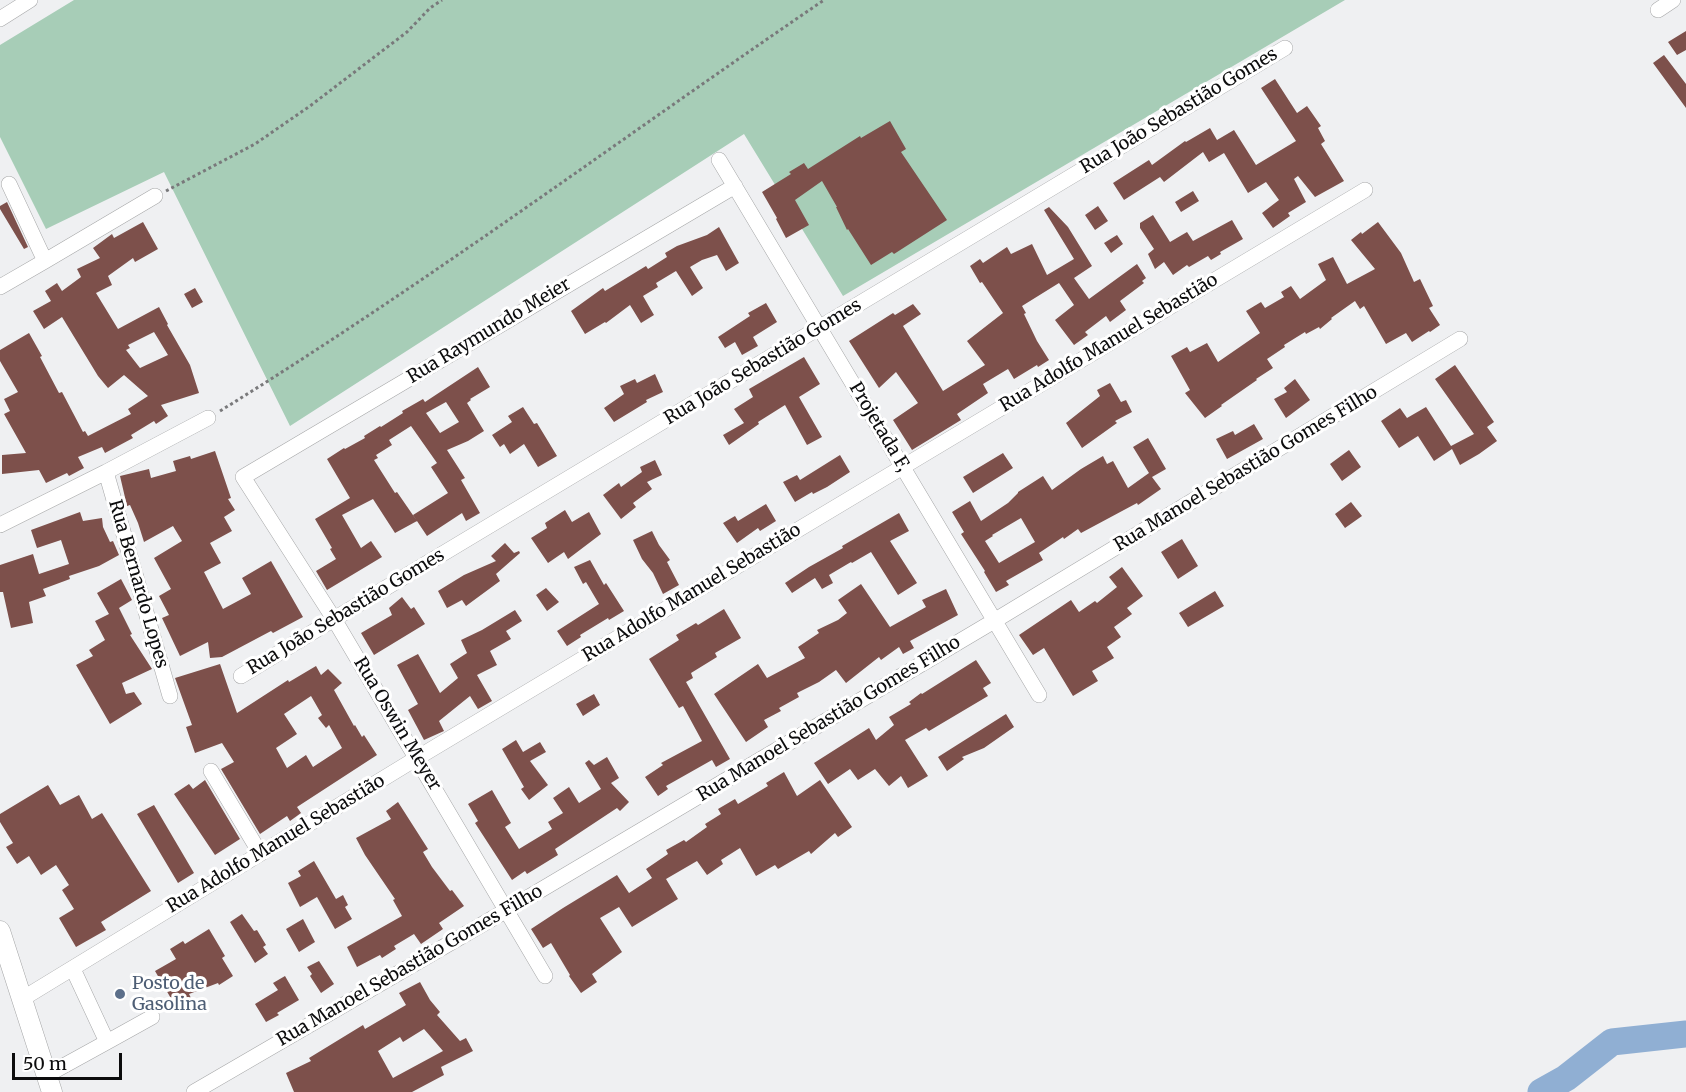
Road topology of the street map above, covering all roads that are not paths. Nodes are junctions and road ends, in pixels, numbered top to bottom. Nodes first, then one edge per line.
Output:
1 (30, 0) edge
2 (1674, 0) edge
3 (1658, 10) dead end
4 (0, 19) edge
5 (1285, 48) dead end
6 (719, 160) dead end
7 (9, 184) dead end
8 (735, 186) junction
9 (1365, 190) dead end
10 (155, 196) road end
11 (45, 261) junction
12 (0, 286) edge
13 (820, 328) junction
14 (1460, 339) dead end
15 (208, 418) road end
16 (903, 467) junction
17 (106, 472) junction
18 (243, 477) joint
19 (0, 525) edge
20 (334, 619) junction
21 (994, 621) junction
22 (241, 676) dead end
23 (1039, 695) dead end
24 (170, 696) dead end
25 (417, 758) junction
26 (211, 771) dead end
27 (260, 853) junction
28 (507, 910) junction
29 (0, 931) edge
30 (73, 969) junction
31 (545, 976) dead end
32 (22, 999) junction
33 (152, 1017) dead end
34 (107, 1042) junction
35 (49, 1083) edge
36 (194, 1092) edge

1 - 4 street
2 - 3 street
5 - 13 street, Rua João Sebastião Gomes
6 - 8 street, Projetada F,
7 - 11 street
8 - 13 street, Projetada F,
8 - 18 street, Rua Raymundo Meier
9 - 16 street, Rua Adolfo Manuel Sebastião
10 - 11 street
11 - 12 street
13 - 16 street, Projetada F,
13 - 20 street, Rua João Sebastião Gomes
14 - 21 street, Rua Manoel Sebastião Gomes Filho
15 - 17 street
16 - 21 street, Projetada F,
16 - 25 street, Rua Adolfo Manuel Sebastião
17 - 19 street
17 - 24 street, Rua Bernardo Lopes
18 - 20 street, Rua Oswin Meyer
20 - 22 street, Rua João Sebastião Gomes
20 - 25 street, Rua Oswin Meyer
21 - 23 street, Projetada F,
21 - 28 street, Rua Manoel Sebastião Gomes Filho
25 - 27 street, Rua Adolfo Manuel Sebastião
25 - 28 street, Rua Oswin Meyer
26 - 27 street
27 - 30 street, Rua Adolfo Manuel Sebastião
28 - 31 street, Rua Oswin Meyer
28 - 36 street, Rua Manoel Sebastião Gomes Filho
29 - 32 main road
30 - 32 street, Rua Adolfo Manuel Sebastião
30 - 34 street
32 - 35 main road
33 - 34 street
34 - 35 street

